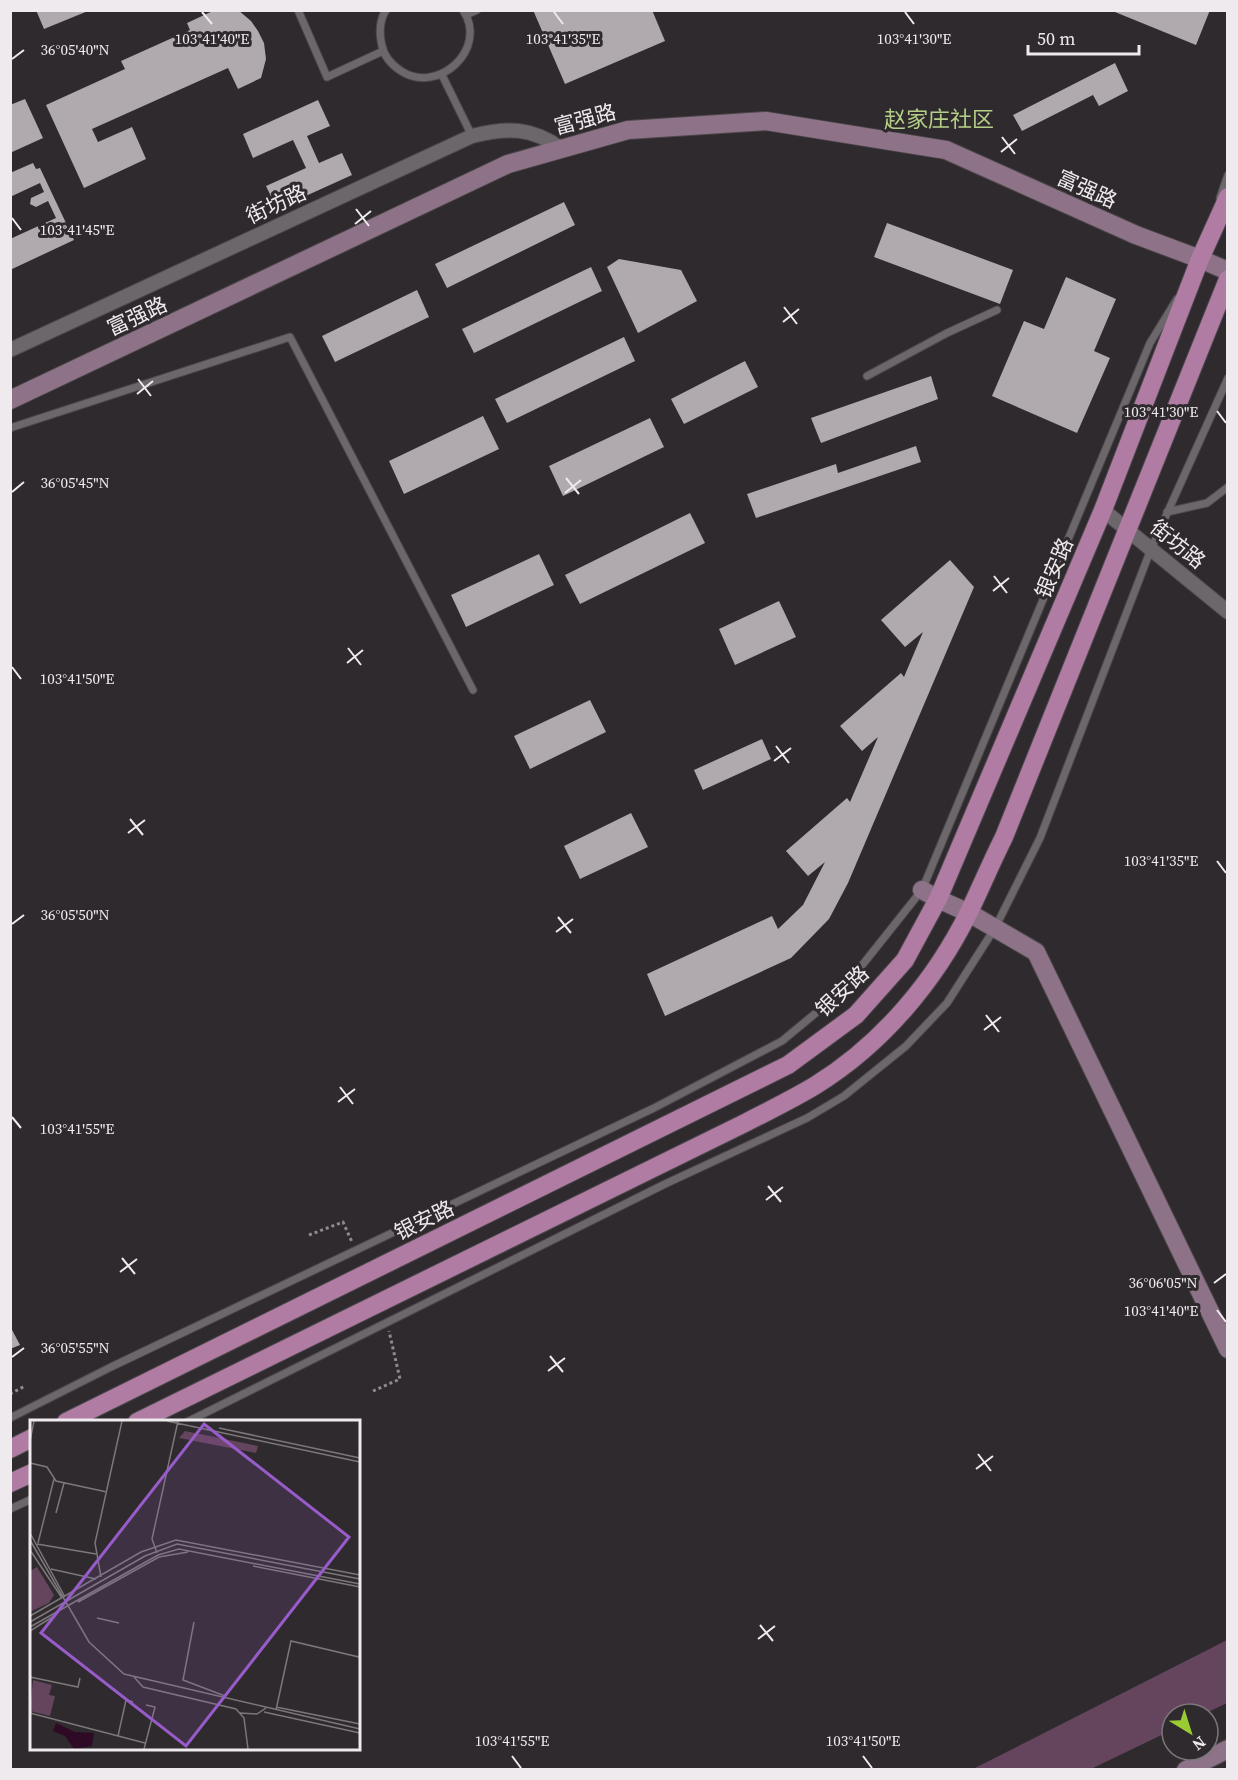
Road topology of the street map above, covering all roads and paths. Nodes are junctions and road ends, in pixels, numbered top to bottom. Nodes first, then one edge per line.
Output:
1 (298, 10) edge
2 (386, 10) edge
3 (477, 10) edge
4 (465, 13) edge
5 (383, 51) junction
6 (442, 75) junction
7 (472, 136) junction
8 (562, 149) junction
9 (1227, 175) edge
10 (1227, 196) edge
11 (1200, 259) junction
12 (1227, 271) edge
13 (1227, 279) edge
14 (997, 310) dead end
15 (10, 350) edge
16 (867, 376) dead end
17 (1227, 378) edge
18 (10, 400) edge
19 (10, 428) edge
20 (1227, 488) edge
21 (1103, 510) junction
22 (1167, 512) junction
23 (1128, 530) junction
24 (1150, 549) junction
25 (1227, 612) edge
26 (472, 690) dead end
27 (930, 895) junction
28 (969, 913) junction
29 (995, 928) junction
30 (309, 1235) dead end
31 (356, 1250) junction
32 (386, 1322) junction
33 (1227, 1349) edge
34 (25, 1386) dead end
35 (373, 1391) dead end
36 (10, 1394) edge
37 (10, 1418) edge
38 (70, 1420) edge
39 (141, 1420) edge
40 (191, 1420) edge
41 (30, 1439) edge
42 (10, 1449) edge
43 (30, 1474) edge
44 (10, 1483) edge
45 (30, 1500) edge
46 (10, 1509) edge
47 (1227, 1749) edge
48 (1186, 1770) edge

1 - 5 lane
2 - 5 lane
3 - 4 lane
4 - 6 lane
5 - 6 lane
6 - 7 lane
7 - 8 street, 街坊路
7 - 15 street, 街坊路
8 - 11 main road, 富强路
8 - 18 main road, 富强路
9 - 11 lane
10 - 11 main road, 银安路
11 - 12 main road, 富强路
11 - 21 main road, 银安路
11 - 27 lane
13 - 23 main road
14 - 16 lane
17 - 22 lane
19 - 26 lane
20 - 22 lane
21 - 23 street, 街坊路
21 - 27 main road, 银安路
22 - 24 lane
23 - 24 street, 街坊路
23 - 28 main road
24 - 25 street, 街坊路
24 - 29 lane
27 - 28 main road
27 - 31 lane
27 - 38 main road, 银安路
28 - 29 main road
28 - 39 main road
29 - 32 lane
29 - 33 main road
30 - 31 path
31 - 37 lane
32 - 35 path
32 - 40 lane
34 - 36 path
41 - 42 main road
43 - 44 main road
45 - 46 lane
47 - 48 main road

